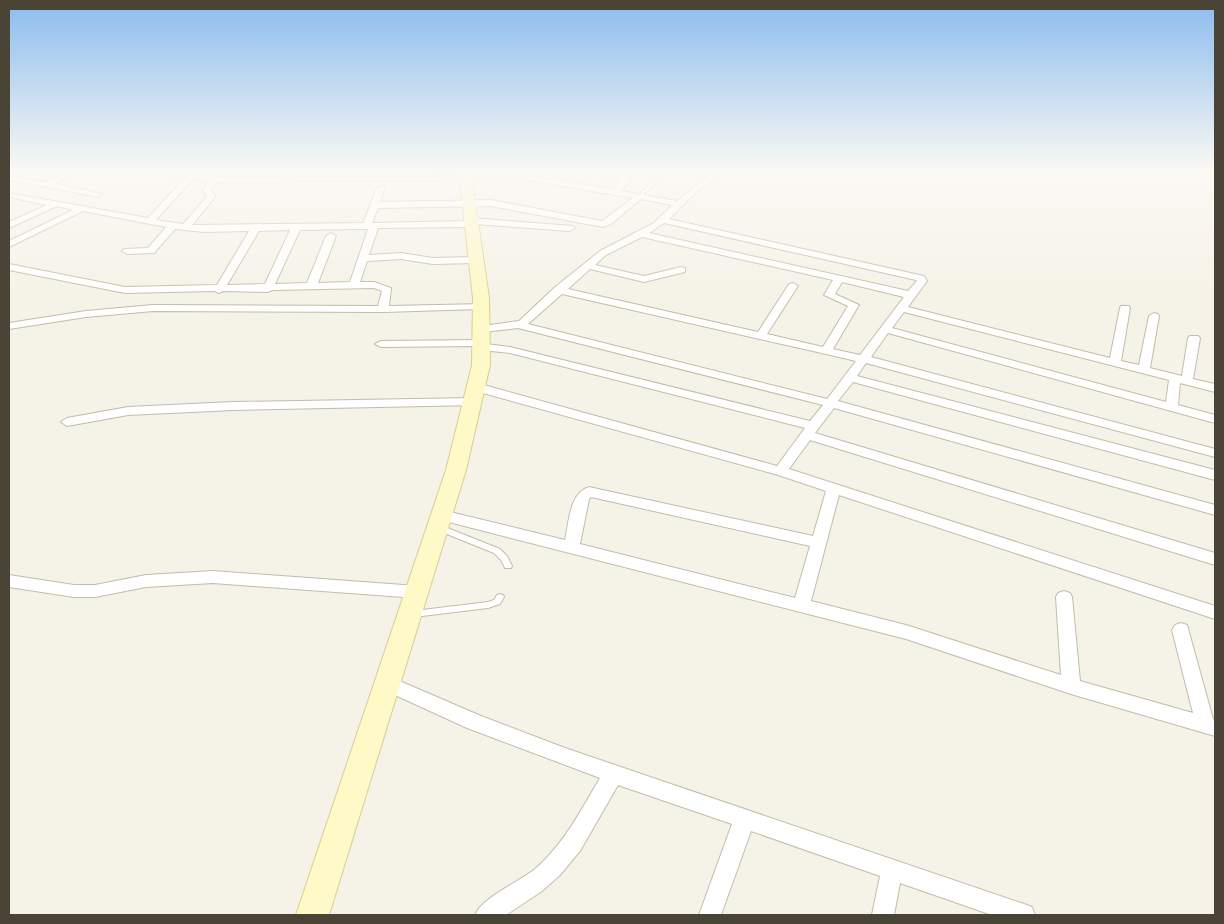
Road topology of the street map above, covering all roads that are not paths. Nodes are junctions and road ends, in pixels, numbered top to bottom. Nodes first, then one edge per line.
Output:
1 (31, 215) edge
2 (68, 215) edge
3 (113, 215) edge
4 (156, 215) edge
5 (196, 215) edge
6 (372, 215) edge
7 (462, 215) edge
8 (558, 215) edge
9 (616, 215) edge
10 (667, 215) edge
11 (470, 216) junction
12 (662, 220) junction
13 (150, 222) junction
14 (9, 225) edge
15 (172, 226) junction
16 (370, 226) junction
17 (186, 228) junction
18 (296, 228) junction
19 (570, 228) dead end
20 (256, 229) junction
21 (642, 234) junction
22 (331, 236) dead end
23 (9, 244) edge
24 (127, 252) dead end
25 (363, 258) junction
26 (476, 260) junction
27 (588, 266) junction
28 (9, 267) edge
29 (681, 270) dead end
30 (839, 278) junction
31 (354, 286) junction
32 (792, 286) dead end
33 (311, 287) junction
34 (268, 289) junction
35 (219, 290) junction
36 (558, 290) junction
37 (911, 295) junction
38 (481, 306) junction
39 (901, 308) junction
40 (1126, 308) dead end
41 (383, 309) junction
42 (1154, 316) dead end
43 (518, 325) junction
44 (9, 326) edge
45 (885, 330) junction
46 (761, 335) junction
47 (1194, 338) dead end
48 (482, 339) junction
49 (381, 344) dead end
50 (826, 351) junction
51 (863, 359) junction
52 (1115, 362) junction
53 (1144, 370) junction
54 (849, 377) junction
55 (1181, 379) junction
56 (1215, 388) edge
57 (474, 394) junction
58 (830, 403) junction
59 (1172, 407) junction
60 (1215, 419) edge
61 (67, 422) dead end
62 (810, 430) junction
63 (1215, 454) edge
64 (780, 471) junction
65 (1215, 475) edge
66 (834, 488) junction
67 (1215, 510) edge
68 (440, 521) junction
69 (819, 543) junction
70 (571, 548) junction
71 (1215, 560) edge
72 (508, 566) dead end
73 (9, 581) edge
74 (417, 592) junction
75 (500, 597) dead end
76 (1064, 597) dead end
77 (801, 606) junction
78 (1215, 612) edge
79 (410, 614) junction
80 (1181, 630) dead end
81 (388, 684) junction
82 (1071, 686) junction
83 (1210, 726) edge
84 (614, 773) junction
85 (745, 818) junction
86 (892, 869) junction
87 (312, 915) edge
88 (486, 915) edge
89 (710, 915) edge
90 (883, 915) edge
91 (1024, 915) edge

1 - 14 street
2 - 23 street
3 - 13 street
4 - 13 street
5 - 17 street
6 - 16 street
7 - 11 street
8 - 9 street
10 - 12 street
11 - 16 street
11 - 19 street
11 - 26 main road
12 - 21 street
12 - 37 street
13 - 15 street
15 - 17 street
15 - 24 street
16 - 18 street
16 - 25 street
17 - 20 street
18 - 20 street
18 - 34 street
20 - 35 street
21 - 27 street
21 - 30 street
22 - 33 street
25 - 26 street
25 - 31 street
26 - 38 main road
27 - 29 street
27 - 36 street
28 - 35 street
30 - 37 street
30 - 50 street
31 - 33 street
31 - 41 street
32 - 46 street
33 - 34 street
34 - 35 street
36 - 43 street
36 - 46 street
37 - 39 street
38 - 41 street
38 - 48 main road
39 - 45 street
39 - 52 street
40 - 52 street
41 - 44 street
42 - 53 street
43 - 48 street
43 - 58 street
45 - 51 street
45 - 59 street
46 - 50 street
47 - 55 street
48 - 49 street
48 - 57 main road
48 - 62 street
50 - 51 street
51 - 54 street
51 - 63 street
52 - 53 street
53 - 55 street
54 - 58 street
54 - 65 street
55 - 56 street
55 - 59 street
57 - 61 street
57 - 64 street
57 - 68 main road
58 - 62 street
58 - 67 street
59 - 60 street
62 - 64 street
62 - 71 street
64 - 66 street
66 - 69 street
66 - 78 street
68 - 70 street
68 - 72 lane
68 - 74 main road
69 - 70 street
69 - 77 street
70 - 77 street
73 - 74 street
74 - 79 main road
75 - 79 lane
76 - 82 street
77 - 82 street
79 - 81 main road
80 - 83 street
81 - 84 street
81 - 87 main road
82 - 83 street
84 - 85 street
84 - 88 street
85 - 86 street
85 - 89 street
86 - 90 street
86 - 91 street

